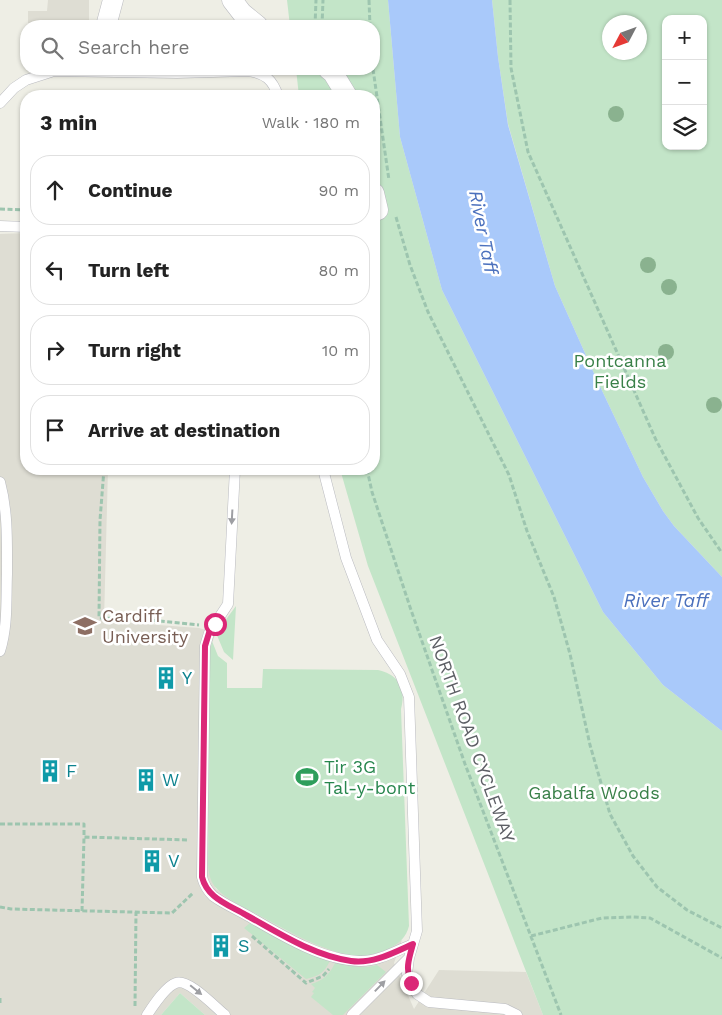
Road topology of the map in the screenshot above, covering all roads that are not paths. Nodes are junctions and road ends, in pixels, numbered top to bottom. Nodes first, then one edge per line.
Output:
1 (113, 0) edge
2 (232, 0) edge
3 (108, 20) edge
4 (251, 20) edge
5 (38, 75) edge
6 (262, 75) edge
7 (334, 75) edge
8 (276, 90) edge
9 (343, 90) edge
10 (0, 103) edge
11 (0, 226) edge
12 (20, 227) edge
13 (235, 475) edge
14 (325, 475) edge
15 (0, 482) edge
16 (0, 650) edge
17 (413, 944) junction
18 (409, 958) junction
19 (147, 1015) edge
20 (225, 1015) edge
21 (352, 1015) edge
22 (517, 1015) edge

1 - 3 street
2 - 4 street
5 - 10 lane
6 - 8 lane
7 - 9 street
11 - 12 lane
13 -> 17 lane
14 - 17 lane
15 - 16 lane
17 - 18 lane
21 -> 18 lane
18 - 22 lane
19 -> 20 lane

